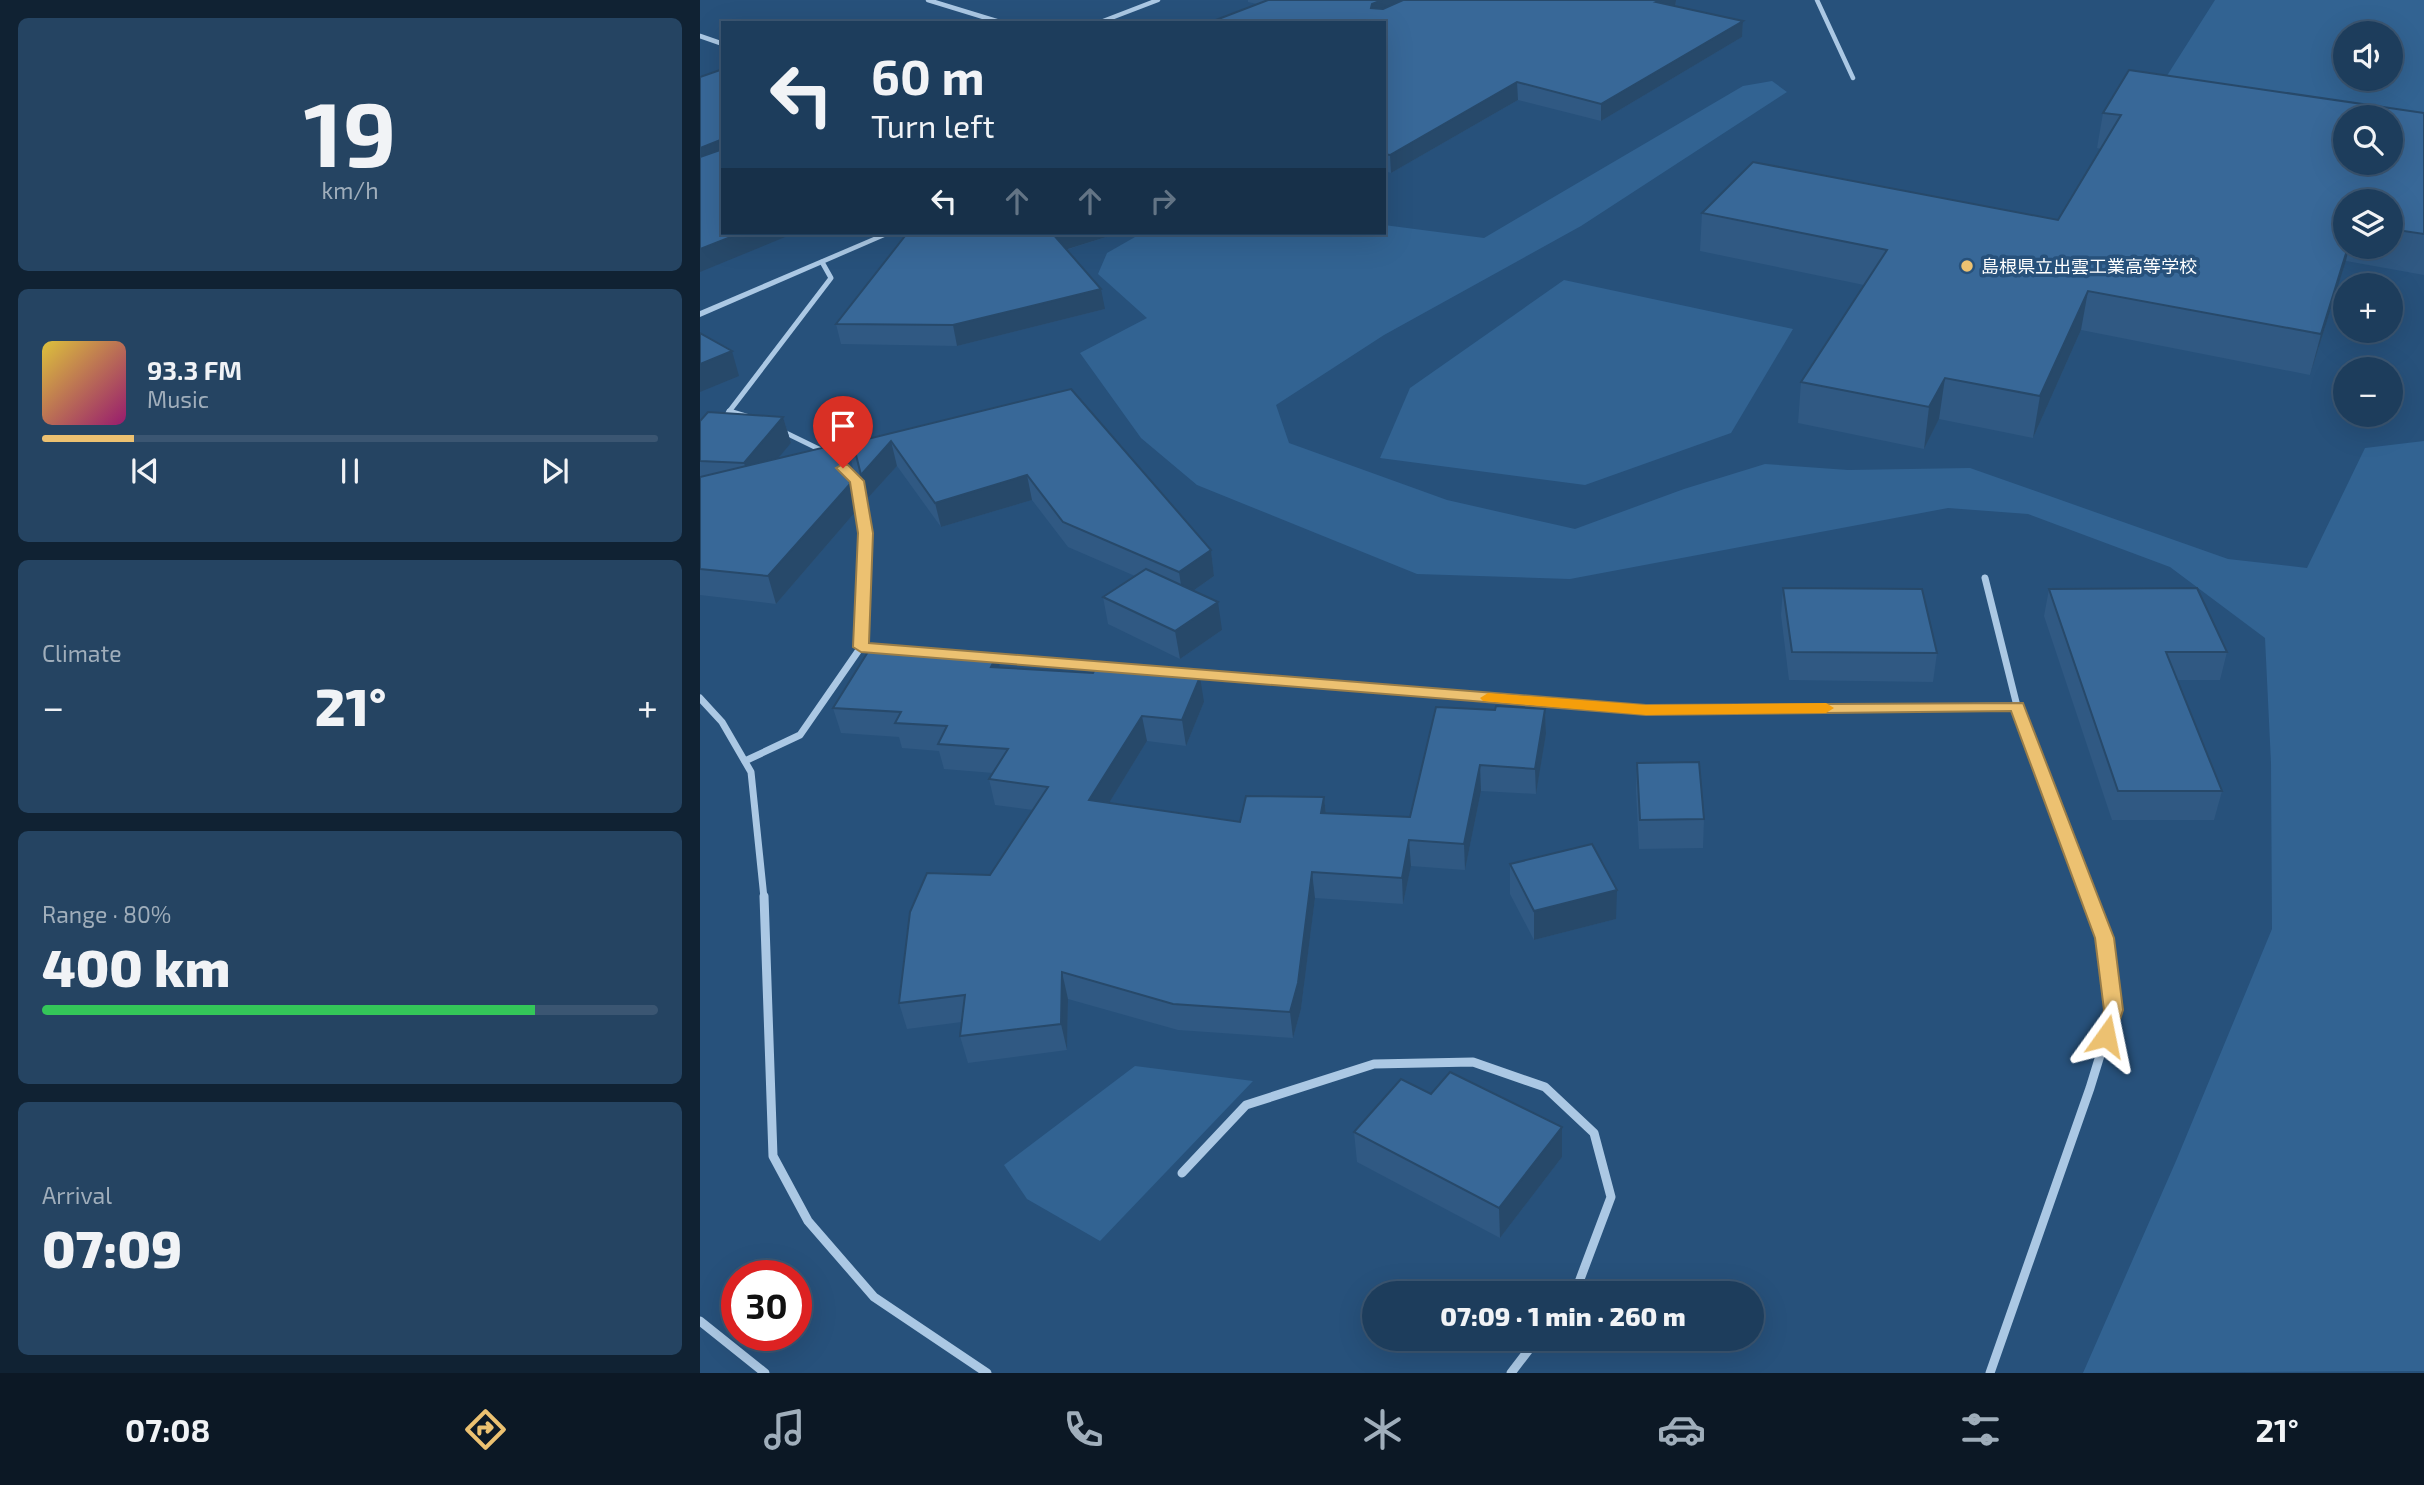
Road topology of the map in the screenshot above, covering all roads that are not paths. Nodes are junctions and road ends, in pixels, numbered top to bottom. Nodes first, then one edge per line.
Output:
1 (928, 0) edge
2 (1158, 0) edge
3 (1817, 0) edge
4 (996, 21) edge
5 (1103, 21) edge
6 (700, 36) edge
7 (721, 43) edge
8 (1853, 78) dead end
9 (885, 235) edge
10 (822, 262) junction
11 (700, 314) edge
12 (729, 411) junction
13 (758, 419) edge
14 (722, 421) edge
15 (770, 425) edge
16 (830, 455) edge
17 (839, 463) edge
18 (1985, 578) dead end
19 (861, 647) junction
20 (888, 650) edge
21 (985, 657) edge
22 (700, 698) edge
23 (2017, 706) junction
24 (745, 761) junction
25 (1182, 1174) dead end
26 (1578, 1281) edge
27 (700, 1321) edge
28 (1528, 1351) edge
29 (765, 1373) edge
30 (988, 1373) edge
31 (1511, 1373) edge
32 (1990, 1373) edge

1 - 4 street
2 - 5 street
3 - 8 street
6 - 7 street
9 - 10 street
10 - 11 street
10 - 12 street
12 - 13 street
12 - 14 street
15 - 16 street
17 - 19 street
18 - 23 street
19 - 20 street
19 - 24 street
21 - 23 street
22 - 24 street
23 - 32 street
24 - 30 street
25 - 26 street
27 - 29 street
28 - 31 street

